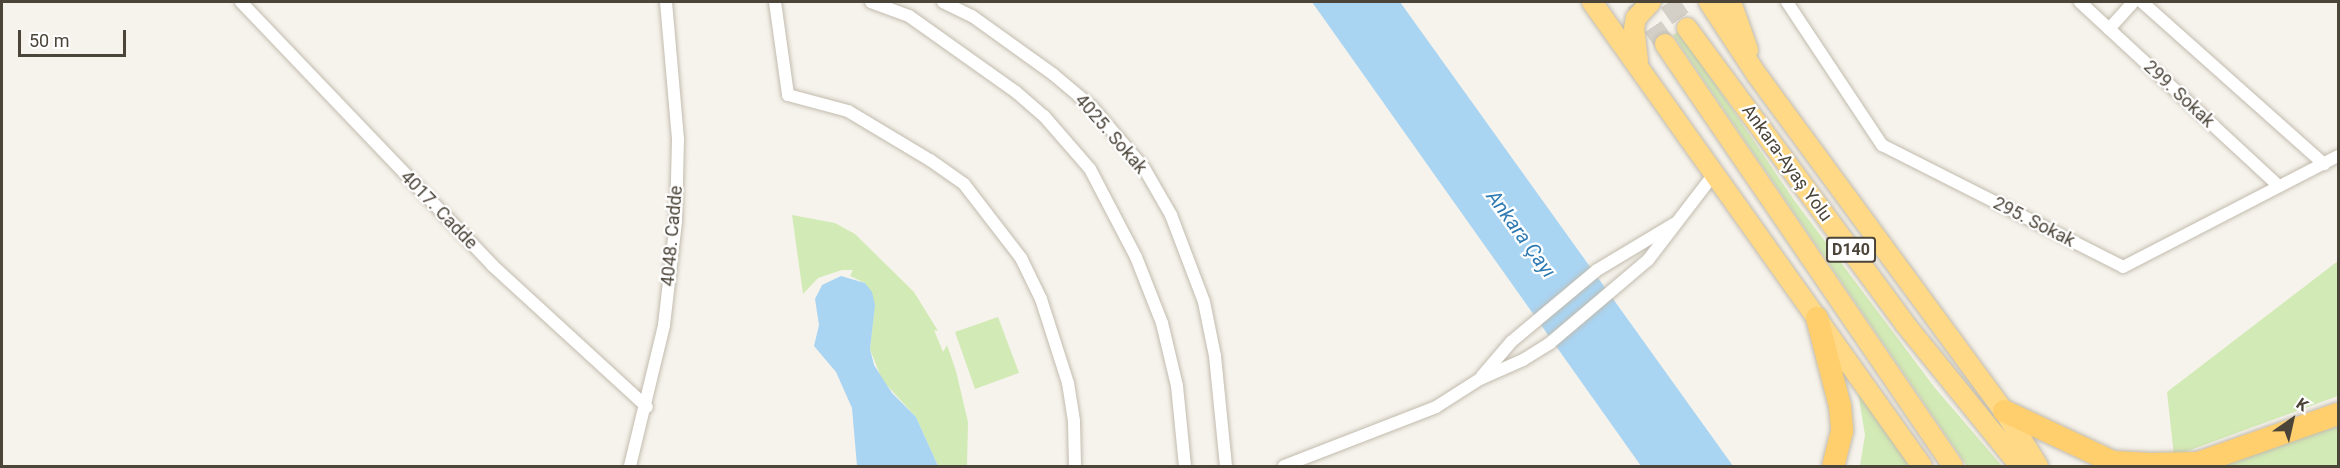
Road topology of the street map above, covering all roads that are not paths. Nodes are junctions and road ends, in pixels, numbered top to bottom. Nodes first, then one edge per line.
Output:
1 (241, 2) edge
2 (666, 2) edge
3 (775, 2) edge
4 (871, 2) edge
5 (943, 2) edge
6 (1592, 2) edge
7 (1651, 2) edge
8 (1698, 2) edge
9 (1731, 2) edge
10 (1787, 2) edge
11 (2080, 2) edge
12 (2133, 2) edge
13 (2142, 2) edge
14 (1714, 10) edge
15 (1687, 28) tunnel mouth
16 (2109, 29) junction
17 (1665, 44) tunnel mouth
18 (1641, 72) junction
19 (1756, 75) junction
20 (2338, 156) edge
21 (2324, 164) junction
22 (1714, 174) junction
23 (2279, 186) junction
24 (1677, 222) junction
25 (1817, 318) junction
26 (1480, 379) junction
27 (647, 407) junction
28 (2004, 411) junction
29 (2338, 414) edge
30 (630, 466) edge
31 (1075, 466) edge
32 (1185, 466) edge
33 (1226, 466) edge
34 (1284, 466) edge
35 (1833, 466) edge
36 (1922, 466) edge
37 (1953, 466) edge
38 (2020, 466) edge
39 (2038, 466) edge

1 - 27 street, 4017. Cadde
2 - 27 street, 4048. Cadde
3 - 31 street
4 - 32 street
5 - 33 street, 4025. Sokak
6 - 18 highway
7 - 18 highway
8 - 14 highway
9 - 19 highway
10 - 23 street, 295. Sokak
11 - 16 street, 299. Sokak
12 - 16 street
13 - 21 street
14 - 19 highway
15 - 38 highway, Ankara-Ayaş Yolu / D140
16 - 23 street, 299. Sokak
17 - 37 highway, Ankara-Ayaş Yolu / D140
18 - 22 highway
19 - 28 highway
20 - 21 street, 295. Sokak
21 - 23 street, 295. Sokak
22 - 24 street
22 - 25 highway
24 - 26 street
24 - 26 street
25 - 35 highway
25 - 36 highway
26 - 34 street
27 - 30 street, 4048. Cadde
28 - 29 highway
28 - 39 highway

